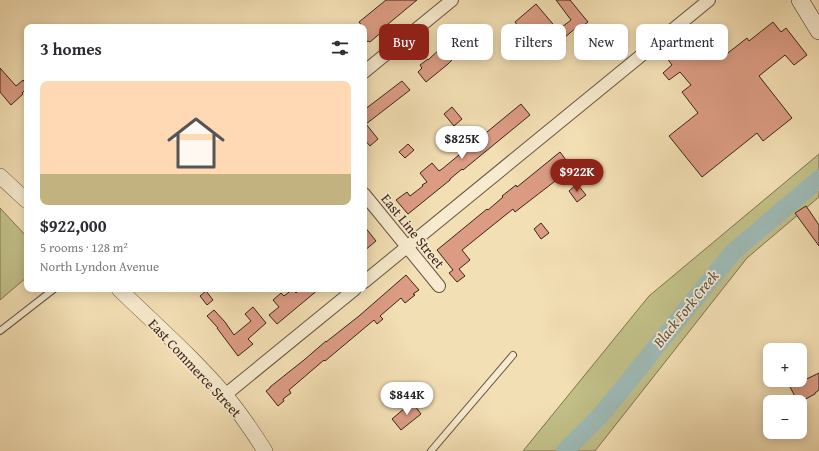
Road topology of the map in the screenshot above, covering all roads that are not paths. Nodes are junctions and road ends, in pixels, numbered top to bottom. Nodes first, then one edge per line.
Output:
1 (452, 0) edge
2 (709, 0) edge
3 (800, 0) edge
4 (819, 31) edge
5 (367, 70) edge
6 (0, 176) edge
7 (24, 198) edge
8 (367, 198) edge
9 (407, 246) junction
10 (367, 279) edge
11 (440, 286) dead end
12 (50, 292) edge
13 (122, 292) edge
14 (351, 292) edge
15 (0, 331) edge
16 (513, 355) dead end
17 (225, 395) junction
18 (265, 451) edge
19 (431, 451) edge

1 - 5 street
2 - 9 street
3 - 4 main road
6 - 7 street
8 - 9 street, East Line Street
9 - 10 street
9 - 11 street, East Line Street
12 - 15 lane
13 - 17 street, East Commerce Street
14 - 17 street
16 - 19 lane
17 - 18 street, East Commerce Street

